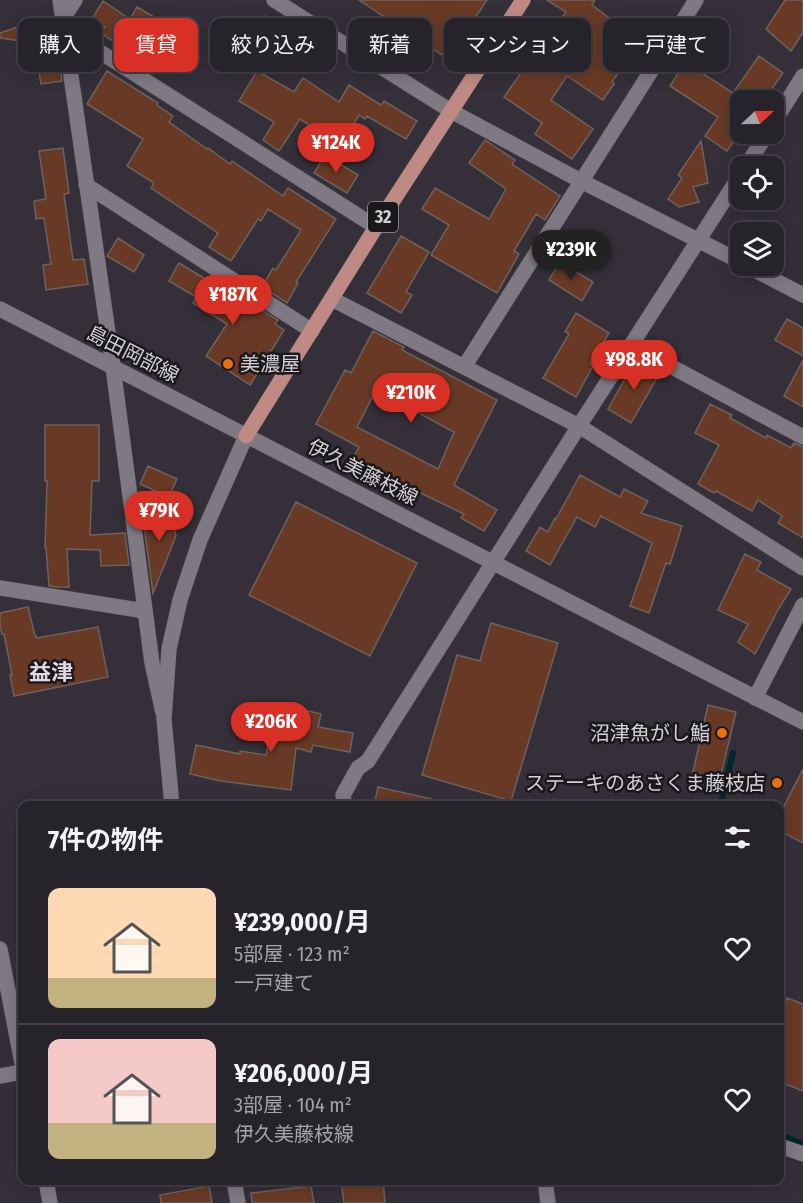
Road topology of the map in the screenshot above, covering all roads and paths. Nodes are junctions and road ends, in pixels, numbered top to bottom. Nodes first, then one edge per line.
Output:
1 (60, 0) edge
2 (75, 0) edge
3 (274, 0) edge
4 (523, 0) edge
5 (696, 0) edge
6 (63, 18) edge
7 (67, 18) edge
8 (102, 49) edge
9 (71, 72) edge
10 (803, 76) edge
11 (784, 106) edge
12 (451, 111) junction
13 (581, 181) junction
14 (86, 185) junction
15 (730, 191) edge
16 (376, 227) junction
17 (699, 240) junction
18 (730, 256) edge
19 (766, 276) edge
20 (803, 295) edge
21 (332, 299) junction
22 (0, 309) edge
23 (312, 332) junction
24 (631, 345) junction
25 (113, 367) junction
26 (465, 367) junction
27 (579, 426) junction
28 (246, 436) junction
29 (803, 437) edge
30 (493, 562) junction
31 (803, 568) edge
32 (0, 588) edge
33 (803, 605) edge
34 (146, 611) junction
35 (755, 698) junction
36 (164, 719) junction
37 (803, 722) edge
38 (172, 801) edge
39 (345, 801) edge
40 (0, 949) edge
41 (18, 1042) edge
42 (18, 1073) edge
43 (0, 1076) edge
44 (784, 1147) edge
45 (803, 1154) edge
46 (47, 1185) edge
47 (235, 1185) edge
48 (546, 1185) edge
49 (50, 1203) edge
50 (238, 1203) edge
51 (548, 1203) edge

1 - 6 street
2 - 7 street
3 - 12 street
4 - 12 main road, 32
5 - 13 street
8 - 16 street
9 - 14 street
10 - 11 street
12 - 13 street
12 - 16 main road, 32
13 - 17 street
13 - 26 street
14 - 23 street
14 - 25 street
15 - 17 street
16 - 21 main road, 32
17 - 18 street
17 - 24 street
19 - 20 street
21 - 23 main road, 32
21 - 26 street
22 - 25 street, 島田岡部線
23 - 28 main road, 32
24 - 27 street
24 - 29 street
25 - 28 street, 島田岡部線
25 - 34 street
26 - 27 street
27 - 30 street
27 - 31 street
28 - 30 street, 伊久美藤枝線
28 - 36 street
30 - 35 street, 伊久美藤枝線
30 - 39 street
32 - 34 street
33 - 35 street
34 - 36 street
35 - 37 street, 伊久美藤枝線
36 - 38 street
40 - 41 street
42 - 43 street
44 - 45 street
46 - 49 street
47 - 50 street
48 - 51 street

